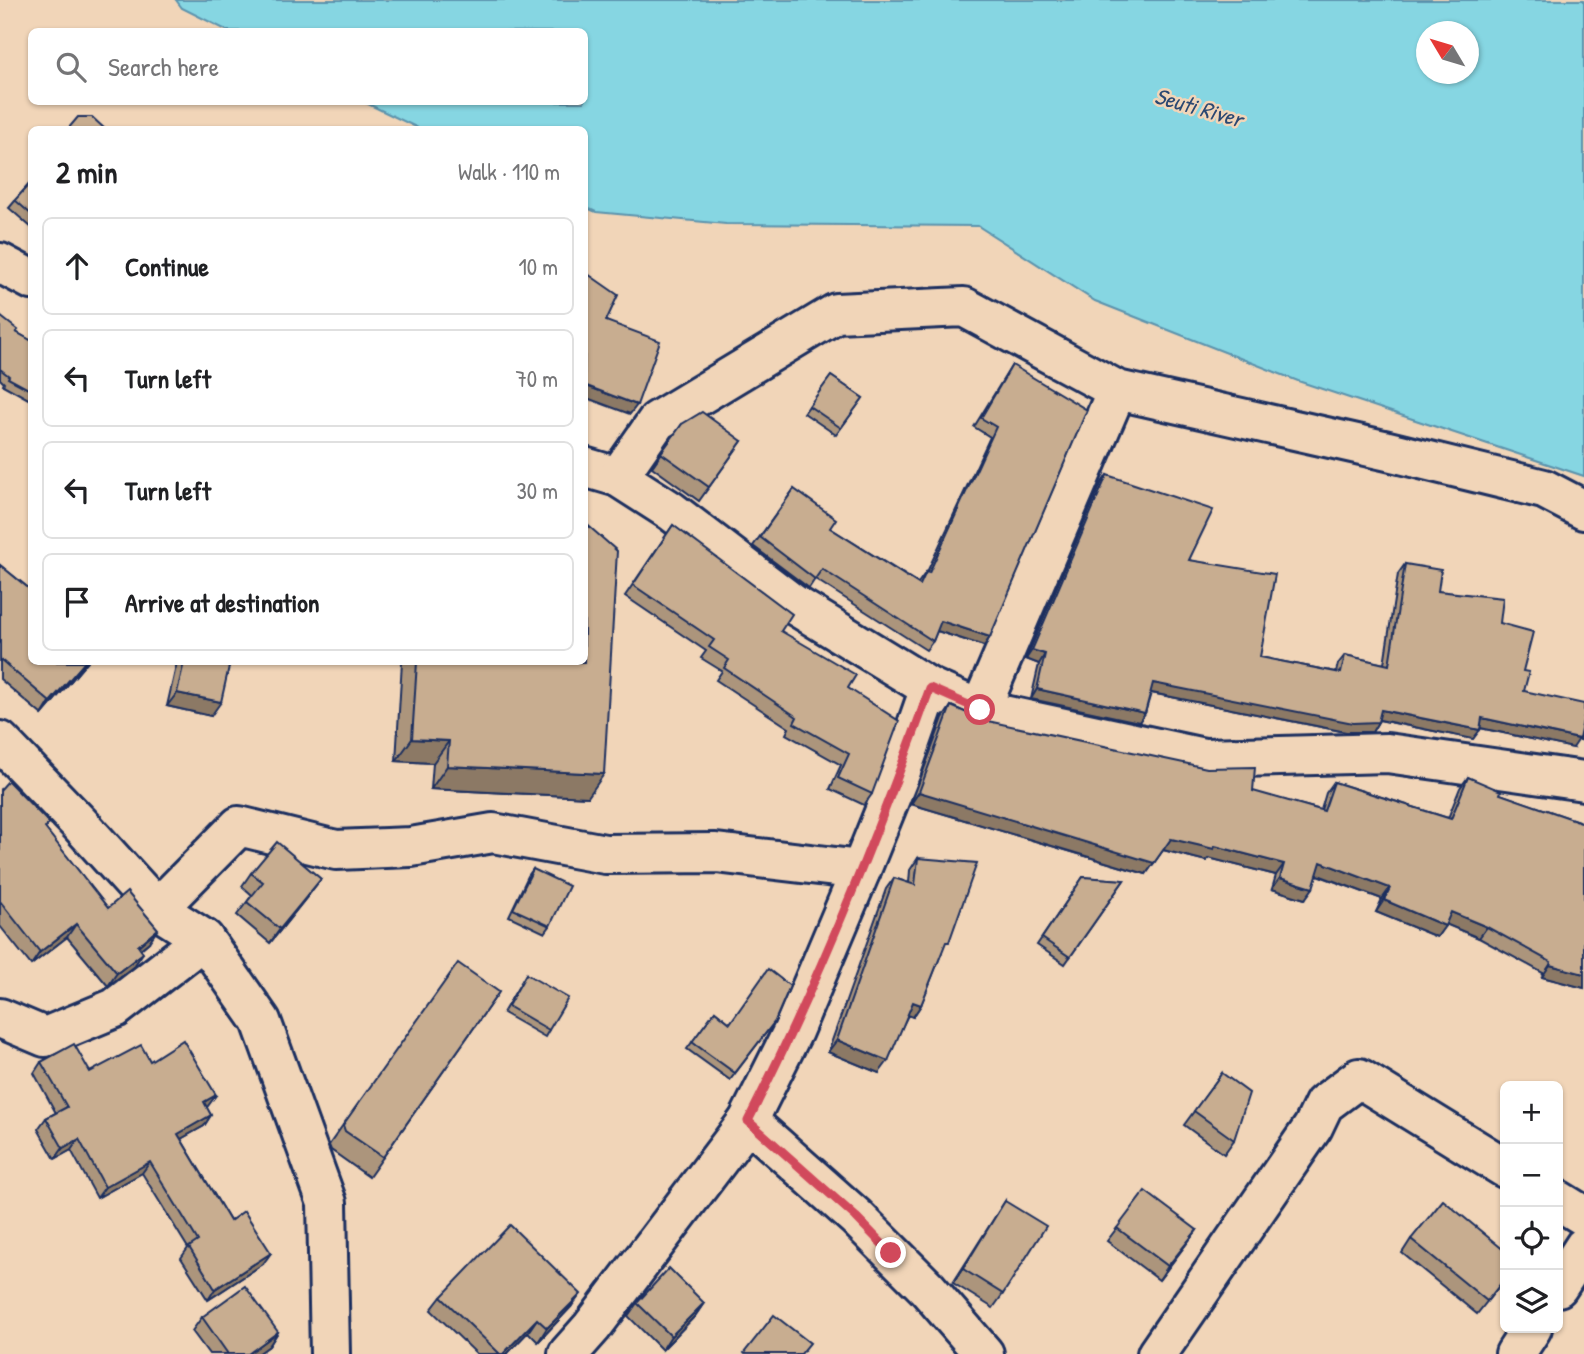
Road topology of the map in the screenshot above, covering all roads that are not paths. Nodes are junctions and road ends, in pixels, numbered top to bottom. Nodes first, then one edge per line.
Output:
1 (0, 264) edge
2 (28, 279) edge
3 (1117, 390) junction
4 (601, 472) edge
5 (1584, 510) edge
6 (930, 688) junction
7 (980, 710) junction
8 (0, 741) edge
9 (1584, 781) edge
10 (861, 870) junction
11 (157, 909) junction
12 (204, 939) junction
13 (0, 1018) edge
14 (748, 1121) junction
15 (1500, 1165) edge
16 (1563, 1203) edge
17 (1584, 1216) edge
18 (1584, 1247) edge
19 (1563, 1279) edge
20 (1529, 1333) edge
21 (330, 1354) edge
22 (568, 1354) edge
23 (984, 1354) edge
24 (1157, 1354) edge
25 (1514, 1354) edge

1 - 2 street
3 - 4 street
3 - 5 street
3 - 7 street
4 - 6 street
6 - 7 street
6 - 10 street
7 - 9 street
8 - 11 street
10 - 11 street
10 - 14 street
11 - 12 street
12 - 13 street
12 - 21 street
14 - 22 street
14 - 23 street
15 - 24 street
16 - 17 street
18 - 19 street
20 - 25 street

